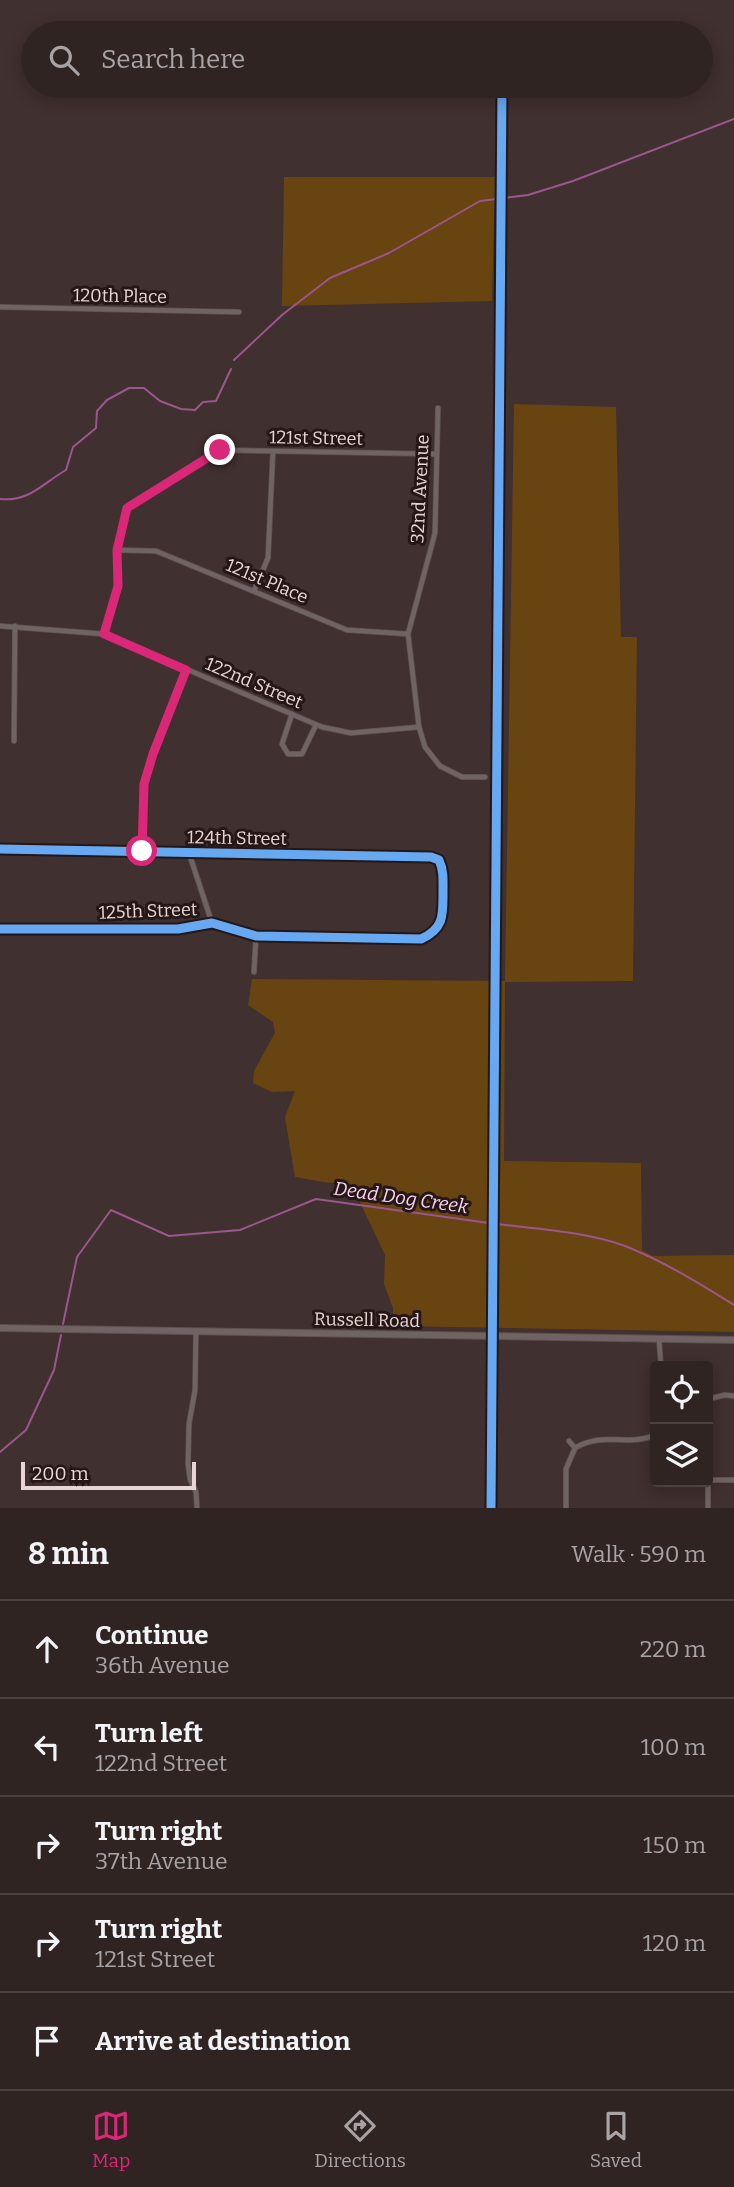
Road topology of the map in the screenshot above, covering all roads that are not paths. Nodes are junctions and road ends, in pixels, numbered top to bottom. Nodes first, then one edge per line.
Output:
1 (0, 307) edge
2 (239, 312) dead end
3 (438, 408) dead end
4 (273, 451) junction
5 (437, 454) junction
6 (117, 550) junction
7 (254, 591) junction
8 (0, 626) edge
9 (16, 626) junction
10 (104, 634) junction
11 (408, 634) junction
12 (186, 670) junction
13 (292, 714) junction
14 (316, 725) junction
15 (419, 727) junction
16 (14, 741) dead end
17 (485, 777) dead end
18 (0, 849) edge
19 (142, 851) junction
20 (189, 853) junction
21 (212, 923) junction
22 (0, 929) edge
23 (256, 936) junction
24 (421, 939) joint
25 (254, 972) dead end
26 (0, 1328) edge
27 (196, 1331) junction
28 (659, 1339) junction
29 (734, 1340) edge
30 (661, 1361) edge
31 (734, 1396) edge
32 (713, 1398) edge
33 (650, 1436) edge
34 (569, 1441) dead end
35 (575, 1448) junction
36 (713, 1480) edge
37 (734, 1480) edge
38 (709, 1487) edge
39 (197, 1508) edge
40 (566, 1508) edge
41 (708, 1508) edge

1 - 2 street, 120th Place
3 - 5 street, 32nd Avenue
4 - 5 street, 121st Street
4 - 6 street, 121st Street
4 - 7 street
5 - 11 street, 32nd Avenue
6 - 7 street, 121st Place
6 - 10 street
7 - 11 street, 121st Place
8 - 9 street, 122nd Street
9 - 10 street, 122nd Street
9 - 16 street
10 - 12 street, 122nd Street
11 - 15 street, 32nd Avenue
12 - 13 street, 122nd Street
12 - 19 street
13 - 14 street, 122nd Street
13 - 14 street
14 - 15 street, 122nd Street
15 - 17 street, 32nd Avenue
18 - 19 street, 124th Street
19 - 20 street, 124th Street
20 - 21 street
20 - 24 street, 124th Street
21 - 22 street, 125th Street
21 - 23 street, 125th Street
23 - 24 street, 125th Street
23 - 25 street
26 - 27 street, Russell Road
27 - 28 street, Russell Road
27 - 39 street
28 - 29 street, Russell Road
28 - 30 street
31 - 32 street
33 - 35 street
34 - 35 street
35 - 40 street
36 - 37 street
38 - 41 street

